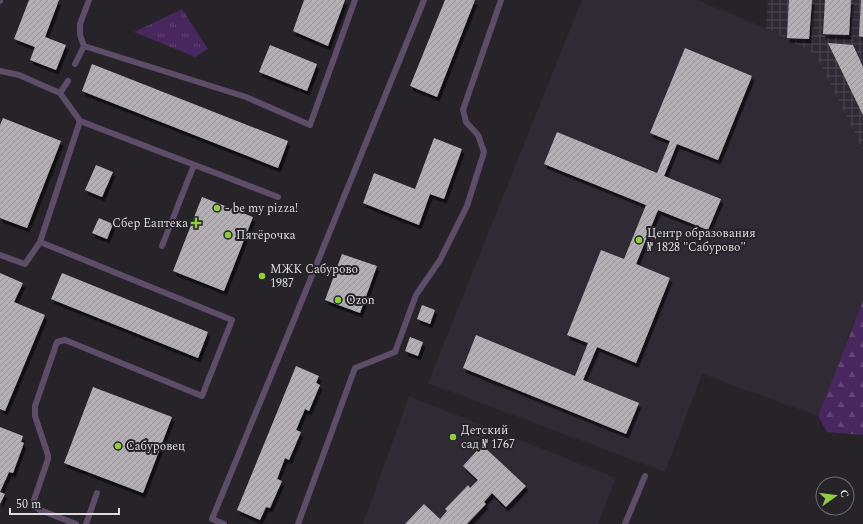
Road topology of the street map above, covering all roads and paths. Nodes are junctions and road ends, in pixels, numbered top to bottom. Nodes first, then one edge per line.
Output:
1 (89, 0) edge
2 (355, 0) edge
3 (424, 0) edge
4 (501, 0) edge
5 (84, 46) junction
6 (75, 64) dead end
7 (0, 71) edge
8 (68, 81) dead end
9 (60, 93) junction
10 (80, 121) junction
11 (194, 165) junction
12 (278, 197) dead end
13 (40, 242) junction
14 (162, 246) dead end
15 (0, 255) edge
16 (645, 476) dead end
17 (98, 493) dead end
18 (76, 524) edge
19 (86, 524) edge
20 (224, 524) edge
21 (298, 524) edge
22 (625, 524) edge

1 - 5 lane
2 - 5 lane
3 - 20 lane
4 - 21 lane
5 - 6 lane
7 - 9 lane
8 - 9 lane
9 - 10 lane
10 - 11 lane
10 - 13 lane
11 - 12 lane
11 - 14 lane
13 - 15 lane
13 - 18 lane
16 - 22 lane
17 - 19 lane

